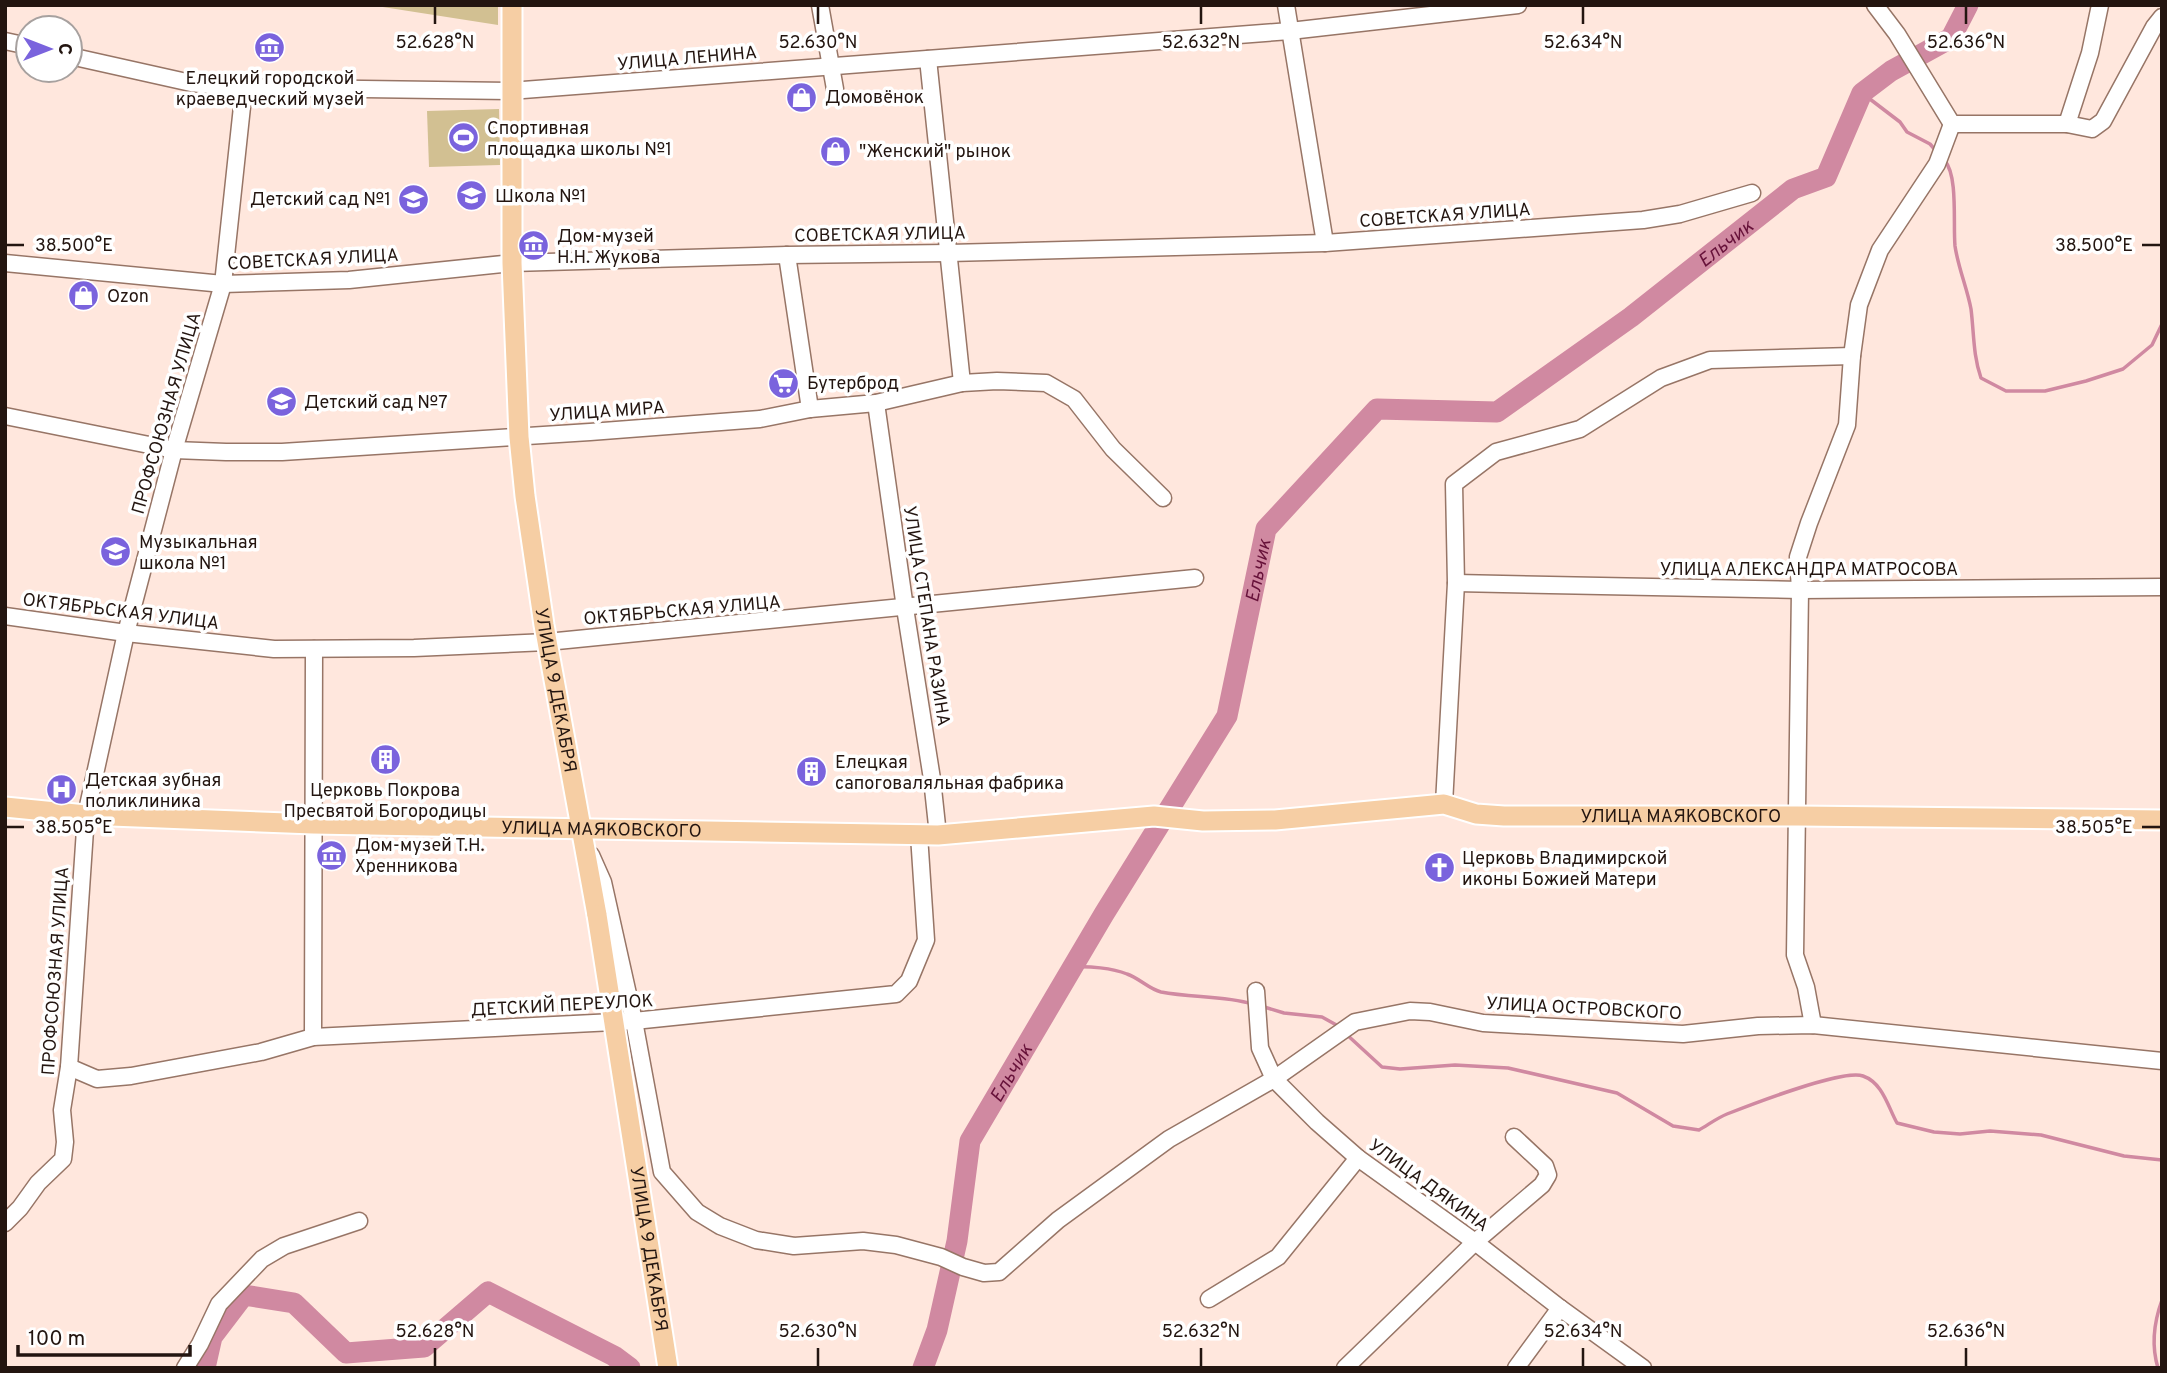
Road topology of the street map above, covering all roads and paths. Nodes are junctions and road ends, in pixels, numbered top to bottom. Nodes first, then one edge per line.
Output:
1 (512, 5) edge
2 (820, 5) edge
3 (1286, 5) edge
4 (1518, 5) edge
5 (1875, 5) edge
6 (2100, 5) edge
7 (2162, 18) edge
8 (1290, 31) junction
9 (84, 59) edge
10 (928, 59) junction
11 (830, 65) junction
12 (244, 88) junction
13 (835, 89) dead end
14 (510, 91) junction
15 (1951, 124) junction
16 (2067, 124) junction
17 (1752, 193) dead end
18 (1325, 243) junction
19 (949, 253) junction
20 (787, 255) junction
21 (5, 263) edge
22 (512, 263) junction
23 (223, 284) junction
24 (1852, 356) junction
25 (962, 383) junction
26 (876, 403) junction
27 (810, 409) junction
28 (5, 416) edge
29 (519, 437) junction
30 (174, 450) junction
31 (1163, 498) dead end
32 (1195, 578) dead end
33 (1456, 583) junction
34 (2162, 587) edge
35 (1800, 590) junction
36 (905, 608) junction
37 (5, 616) edge
38 (126, 633) junction
39 (547, 642) junction
40 (314, 649) junction
41 (1444, 804) junction
42 (5, 807) edge
43 (86, 815) junction
44 (1798, 816) junction
45 (2162, 820) edge
46 (313, 824) junction
47 (583, 834) junction
48 (929, 835) junction
49 (1256, 991) dead end
50 (635, 1021) junction
51 (1813, 1025) junction
52 (313, 1037) junction
53 (2162, 1061) edge
54 (69, 1067) junction
55 (1274, 1079) junction
56 (1514, 1137) dead end
57 (1358, 1158) junction
58 (359, 1221) dead end
59 (5, 1223) edge
60 (1475, 1242) junction
61 (1209, 1299) dead end
62 (1560, 1308) junction
63 (185, 1368) edge
64 (668, 1368) edge
65 (1345, 1368) edge
66 (1516, 1368) edge
67 (1643, 1368) edge

1 - 14 main road, УЛИЦА 9 ДЕКАБРЯ
2 - 11 street
3 - 8 street
4 - 8 street, УЛИЦА ЛЕНИНА
5 - 15 street
6 - 16 street
7 - 16 street
8 - 10 street, УЛИЦА ЛЕНИНА
8 - 18 street
9 - 12 street, УЛИЦА ЛЕНИНА
10 - 11 street, УЛИЦА ЛЕНИНА
10 - 19 street
11 - 13 street
11 - 14 street, УЛИЦА ЛЕНИНА
12 - 14 street, УЛИЦА ЛЕНИНА
12 - 23 street, ПРОФСОЮЗНАЯ УЛИЦА
14 - 22 main road, УЛИЦА 9 ДЕКАБРЯ
15 - 16 street
15 - 24 street
17 - 18 street, СОВЕТСКАЯ УЛИЦА
18 - 19 street, СОВЕТСКАЯ УЛИЦА
19 - 20 street, СОВЕТСКАЯ УЛИЦА
19 - 25 street
20 - 22 street, СОВЕТСКАЯ УЛИЦА
20 - 27 street
21 - 23 street, СОВЕТСКАЯ УЛИЦА
22 - 23 street, СОВЕТСКАЯ УЛИЦА
22 - 29 main road, УЛИЦА 9 ДЕКАБРЯ
23 - 30 street, ПРОФСОЮЗНАЯ УЛИЦА
24 - 33 street
24 - 35 street
25 - 26 street, УЛИЦА МИРА
25 - 31 street, УЛИЦА МИРА
26 - 27 street, УЛИЦА МИРА
26 - 36 street, УЛИЦА СТЕПАНА РАЗИНА
27 - 29 street, УЛИЦА МИРА
28 - 30 street, УЛИЦА МИРА
29 - 30 street, УЛИЦА МИРА
29 - 39 main road, УЛИЦА 9 ДЕКАБРЯ
30 - 38 street, ПРОФСОЮЗНАЯ УЛИЦА
32 - 36 street, ОКТЯБРЬСКАЯ УЛИЦА
33 - 35 street, УЛИЦА АЛЕКСАНДРА МАТРОСОВА
33 - 41 street
34 - 35 street, УЛИЦА АЛЕКСАНДРА МАТРОСОВА
35 - 44 street
36 - 39 street, ОКТЯБРЬСКАЯ УЛИЦА
36 - 48 street, УЛИЦА СТЕПАНА РАЗИНА
37 - 38 street, ОКТЯБРЬСКАЯ УЛИЦА
38 - 40 street, ОКТЯБРЬСКАЯ УЛИЦА
38 - 43 street, ПРОФСОЮЗНАЯ УЛИЦА
39 - 40 street, ОКТЯБРЬСКАЯ УЛИЦА
39 - 47 main road, УЛИЦА 9 ДЕКАБРЯ
40 - 46 street
41 - 44 main road, УЛИЦА МАЯКОВСКОГО
41 - 48 main road, УЛИЦА МАЯКОВСКОГО
42 - 43 main road, УЛИЦА МАЯКОВСКОГО
43 - 46 main road, УЛИЦА МАЯКОВСКОГО
43 - 54 street, ПРОФСОЮЗНАЯ УЛИЦА
44 - 45 main road, УЛИЦА МАЯКОВСКОГО
44 - 51 street
46 - 47 main road, УЛИЦА МАЯКОВСКОГО
46 - 52 street
47 - 48 main road, УЛИЦА МАЯКОВСКОГО
47 - 50 street, УЛИЦА ОСТРОВСКОГО
47 - 64 main road, УЛИЦА 9 ДЕКАБРЯ, bridge
48 - 50 street, ДЕТСКИЙ ПЕРЕУЛОК
49 - 55 street, УЛИЦА ДЯКИНА
50 - 52 street, ДЕТСКИЙ ПЕРЕУЛОК
50 - 55 street, УЛИЦА ОСТРОВСКОГО
51 - 53 street, УЛИЦА ОСТРОВСКОГО
51 - 55 street, УЛИЦА ОСТРОВСКОГО
52 - 54 street, ДЕТСКИЙ ПЕРЕУЛОК
54 - 59 street, ПРОФСОЮЗНАЯ УЛИЦА
55 - 57 street, УЛИЦА ДЯКИНА
56 - 60 street
57 - 60 street, УЛИЦА ДЯКИНА
57 - 61 street
58 - 63 street
60 - 62 street, УЛИЦА ДЯКИНА
60 - 65 street
62 - 66 street
62 - 67 street, УЛИЦА ДЯКИНА

